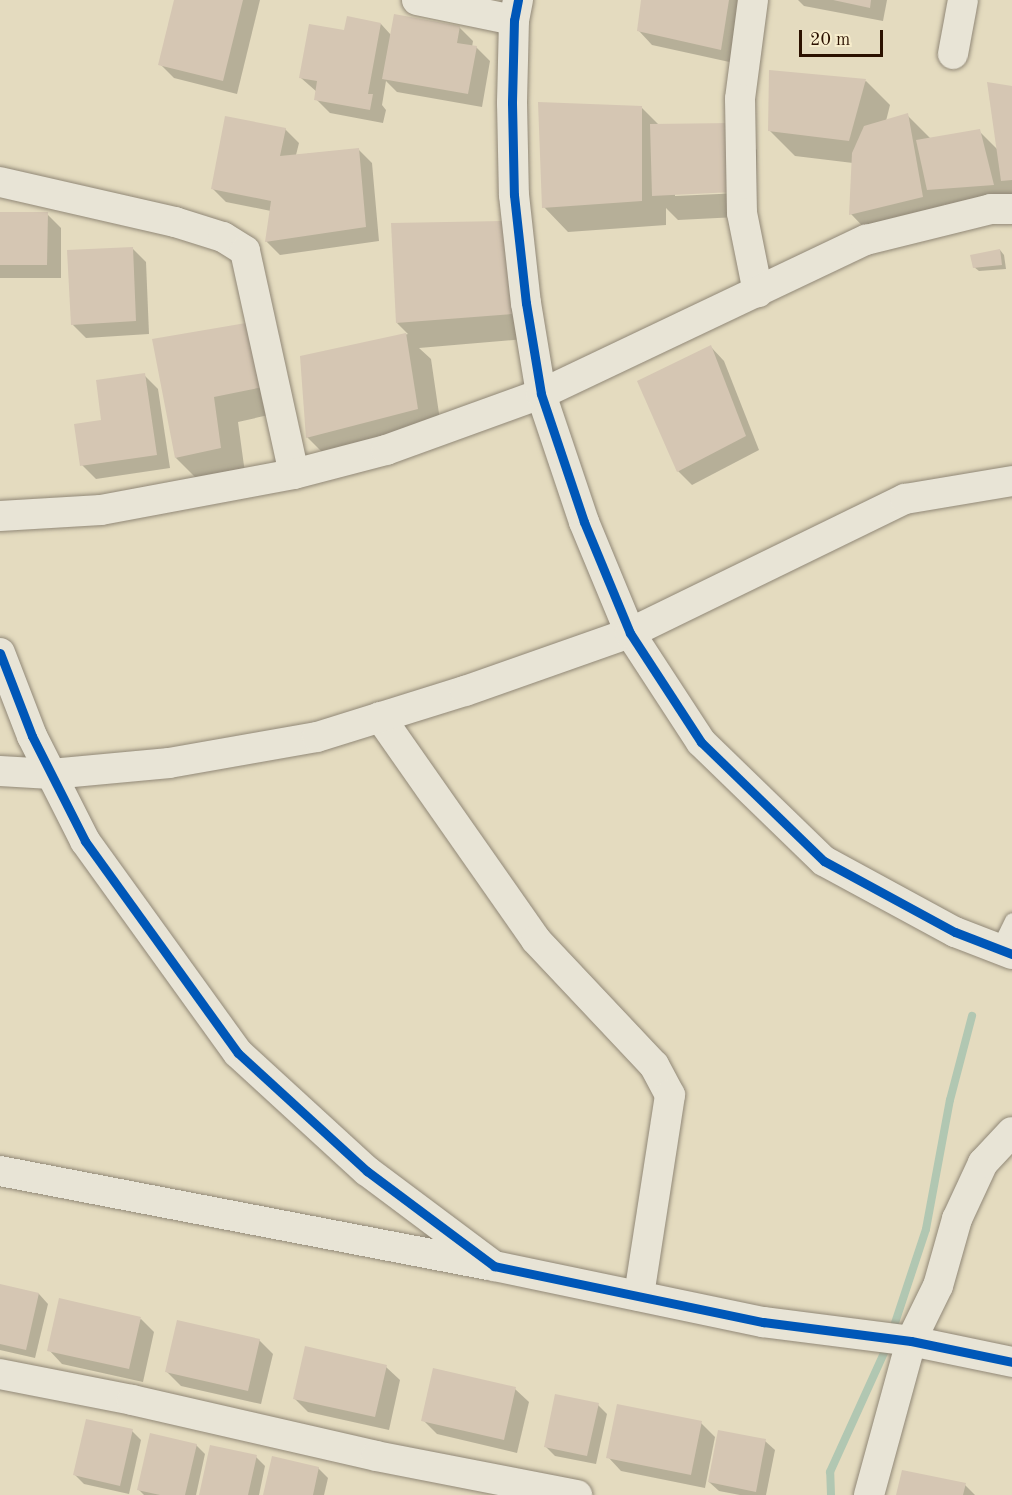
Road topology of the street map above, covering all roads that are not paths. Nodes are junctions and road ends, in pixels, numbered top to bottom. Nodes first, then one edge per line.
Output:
1 (417, 0) edge
2 (753, 0) edge
3 (963, 0) edge
4 (516, 10) edge
5 (953, 54) dead end
6 (0, 182) edge
7 (1012, 209) edge
8 (758, 292) junction
9 (541, 394) junction
10 (294, 474) junction
11 (1012, 481) edge
12 (0, 516) edge
13 (630, 633) junction
14 (0, 653) edge
15 (380, 717) junction
16 (0, 771) edge
17 (51, 774) junction
18 (1012, 920) edge
19 (1005, 951) edge
20 (1012, 1132) edge
21 (0, 1171) edge
22 (494, 1266) junction
23 (639, 1296) junction
24 (911, 1341) junction
25 (1012, 1362) edge
26 (0, 1374) edge
27 (577, 1495) edge
28 (869, 1495) edge

1 - 4 street
2 - 8 street
3 - 5 street
4 - 9 street
6 - 10 street
7 - 8 street
8 - 9 street
9 - 10 street
9 - 13 street
10 - 12 street
11 - 13 street
13 - 15 street
13 - 19 street
14 - 17 street
15 - 17 street
15 - 23 street
16 - 17 street
17 - 22 street
18 - 19 lane
20 - 24 street
21 - 22 street
22 - 23 street
23 - 24 street
24 - 25 street
24 - 28 street
26 - 27 street

